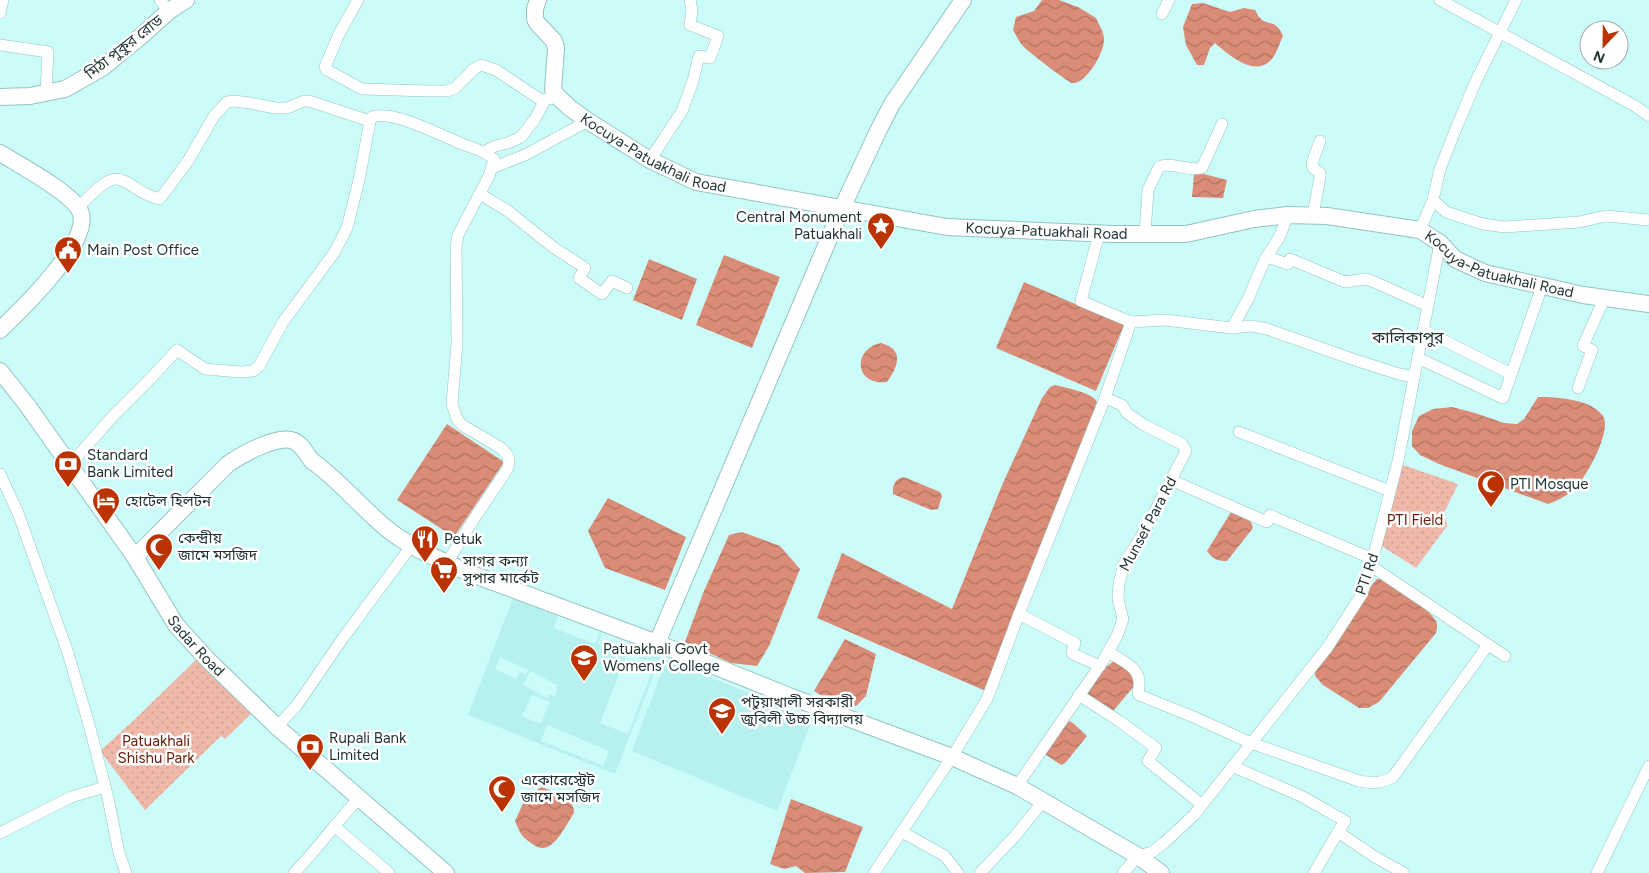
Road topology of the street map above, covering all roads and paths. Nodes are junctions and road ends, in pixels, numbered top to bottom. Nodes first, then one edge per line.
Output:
1 (2, 0) edge
2 (186, 0) edge
3 (358, 0) edge
4 (690, 0) edge
5 (963, 0) edge
6 (1169, 0) edge
7 (1440, 0) edge
8 (1516, 0) edge
9 (535, 1) edge
10 (164, 6) edge
11 (0, 13) edge
12 (1162, 14) dead end
13 (1500, 32) junction
14 (0, 45) edge
15 (46, 93) junction
16 (0, 96) edge
17 (551, 98) junction
18 (1649, 116) edge
19 (370, 121) junction
20 (588, 121) junction
21 (1222, 124) dead end
22 (1320, 140) dead end
23 (484, 152) junction
24 (0, 153) edge
25 (650, 160) junction
26 (492, 168) junction
27 (480, 194) junction
28 (1433, 200) junction
29 (78, 208) junction
30 (842, 208) junction
31 (1288, 214) junction
32 (1313, 215) junction
33 (1649, 220) edge
34 (1420, 230) junction
35 (1099, 234) junction
36 (1145, 234) junction
37 (1440, 243) junction
38 (1266, 257) junction
39 (1542, 286) junction
40 (627, 288) dead end
41 (1604, 299) junction
42 (1649, 304) edge
43 (1428, 306) junction
44 (1131, 322) junction
45 (1232, 328) junction
46 (0, 330) edge
47 (1423, 330) junction
48 (1418, 358) junction
49 (0, 370) edge
50 (1510, 374) junction
51 (1414, 377) junction
52 (1578, 388) dead end
53 (1105, 398) junction
54 (1240, 432) dead end
55 (70, 465) junction
56 (0, 474) edge
57 (1171, 480) junction
58 (1390, 491) junction
59 (412, 545) junction
60 (135, 556) junction
61 (448, 563) junction
62 (1372, 563) junction
63 (1019, 614) junction
64 (658, 643) junction
65 (1488, 645) junction
66 (1108, 652) junction
67 (1505, 656) dead end
68 (1100, 666) junction
69 (1079, 695) junction
70 (277, 727) junction
71 (1251, 743) junction
72 (952, 757) junction
73 (1232, 766) junction
74 (1649, 766) edge
75 (1017, 786) junction
76 (105, 787) junction
77 (359, 798) junction
78 (1044, 800) junction
79 (1202, 804) junction
80 (334, 826) junction
81 (0, 832) edge
82 (902, 832) junction
83 (1338, 832) junction
84 (1138, 856) junction
85 (442, 872) edge
86 (126, 873) edge
87 (294, 873) edge
88 (390, 873) edge
89 (874, 873) edge
90 (958, 873) edge
91 (980, 873) edge
92 (1123, 873) edge
93 (1161, 873) edge
94 (1314, 873) edge
95 (1404, 873) edge
96 (1597, 873) edge

1 - 11 street
2 - 10 street, মিঠা পুকুর রোড
3 - 17 street
4 - 25 street
5 - 30 street
6 - 12 street
7 - 13 street
8 - 13 street
9 - 17 street
10 - 15 street, মিঠা পুকুর রোড
13 - 18 street
13 - 28 street
14 - 15 street
15 - 16 street, মিঠা পুকুর রোড
17 - 20 street, Kocuya-Patuakhali Road
17 - 23 street
19 - 23 street
19 - 29 street
19 - 55 street
20 - 25 street, Kocuya-Patuakhali Road
20 - 26 street
21 - 36 street
22 - 32 street
23 - 26 street
24 - 29 street
25 - 30 street, Kocuya-Patuakhali Road
26 - 27 street
27 - 40 street
27 - 61 street
28 - 33 street
28 - 34 street
29 - 46 street
30 - 35 street, Kocuya-Patuakhali Road
30 - 64 street
31 - 32 street, Kocuya-Patuakhali Road
31 - 36 street, Kocuya-Patuakhali Road
31 - 38 street
32 - 34 street, Kocuya-Patuakhali Road
34 - 37 street, Kocuya-Patuakhali Road
35 - 36 street, Kocuya-Patuakhali Road
35 - 44 street
37 - 39 street, Kocuya-Patuakhali Road
37 - 43 street, PTI Rd
38 - 43 street
38 - 45 street
39 - 41 street, Kocuya-Patuakhali Road
39 - 50 street
41 - 42 street, Kocuya-Patuakhali Road
41 - 52 street
43 - 47 street, PTI Rd
44 - 45 street
44 - 53 street
45 - 51 street
47 - 48 street, PTI Rd
47 - 50 street
48 - 50 street
48 - 51 street, PTI Rd
49 - 55 street, Sadar Road
51 - 58 street, PTI Rd
53 - 57 street, Munsef Para Rd
53 - 63 street
54 - 58 street
55 - 60 street, Sadar Road
56 - 76 street
57 - 62 street
57 - 66 street, Munsef Para Rd
58 - 62 street, PTI Rd
59 - 60 street
59 - 61 street
59 - 70 street
60 - 70 street, Sadar Road
61 - 64 street
62 - 65 street
62 - 71 street, PTI Rd
63 - 68 street
63 - 72 street
64 - 72 street
65 - 67 street
65 - 71 street
66 - 68 street, Munsef Para Rd
66 - 71 street
68 - 69 street, Munsef Para Rd
69 - 75 street, Munsef Para Rd
69 - 79 street
70 - 77 street, Sadar Road
71 - 73 street, PTI Rd
72 - 75 street
72 - 82 street
73 - 79 street, PTI Rd
73 - 83 street
74 - 96 street
75 - 78 street
76 - 81 street
76 - 86 street
77 - 80 street
77 - 85 street, Sadar Road
78 - 84 street
78 - 91 street
79 - 84 street, PTI Rd
80 - 87 street
80 - 88 street
82 - 89 street
82 - 90 street
83 - 94 street
83 - 95 street
84 - 92 street
84 - 93 street

